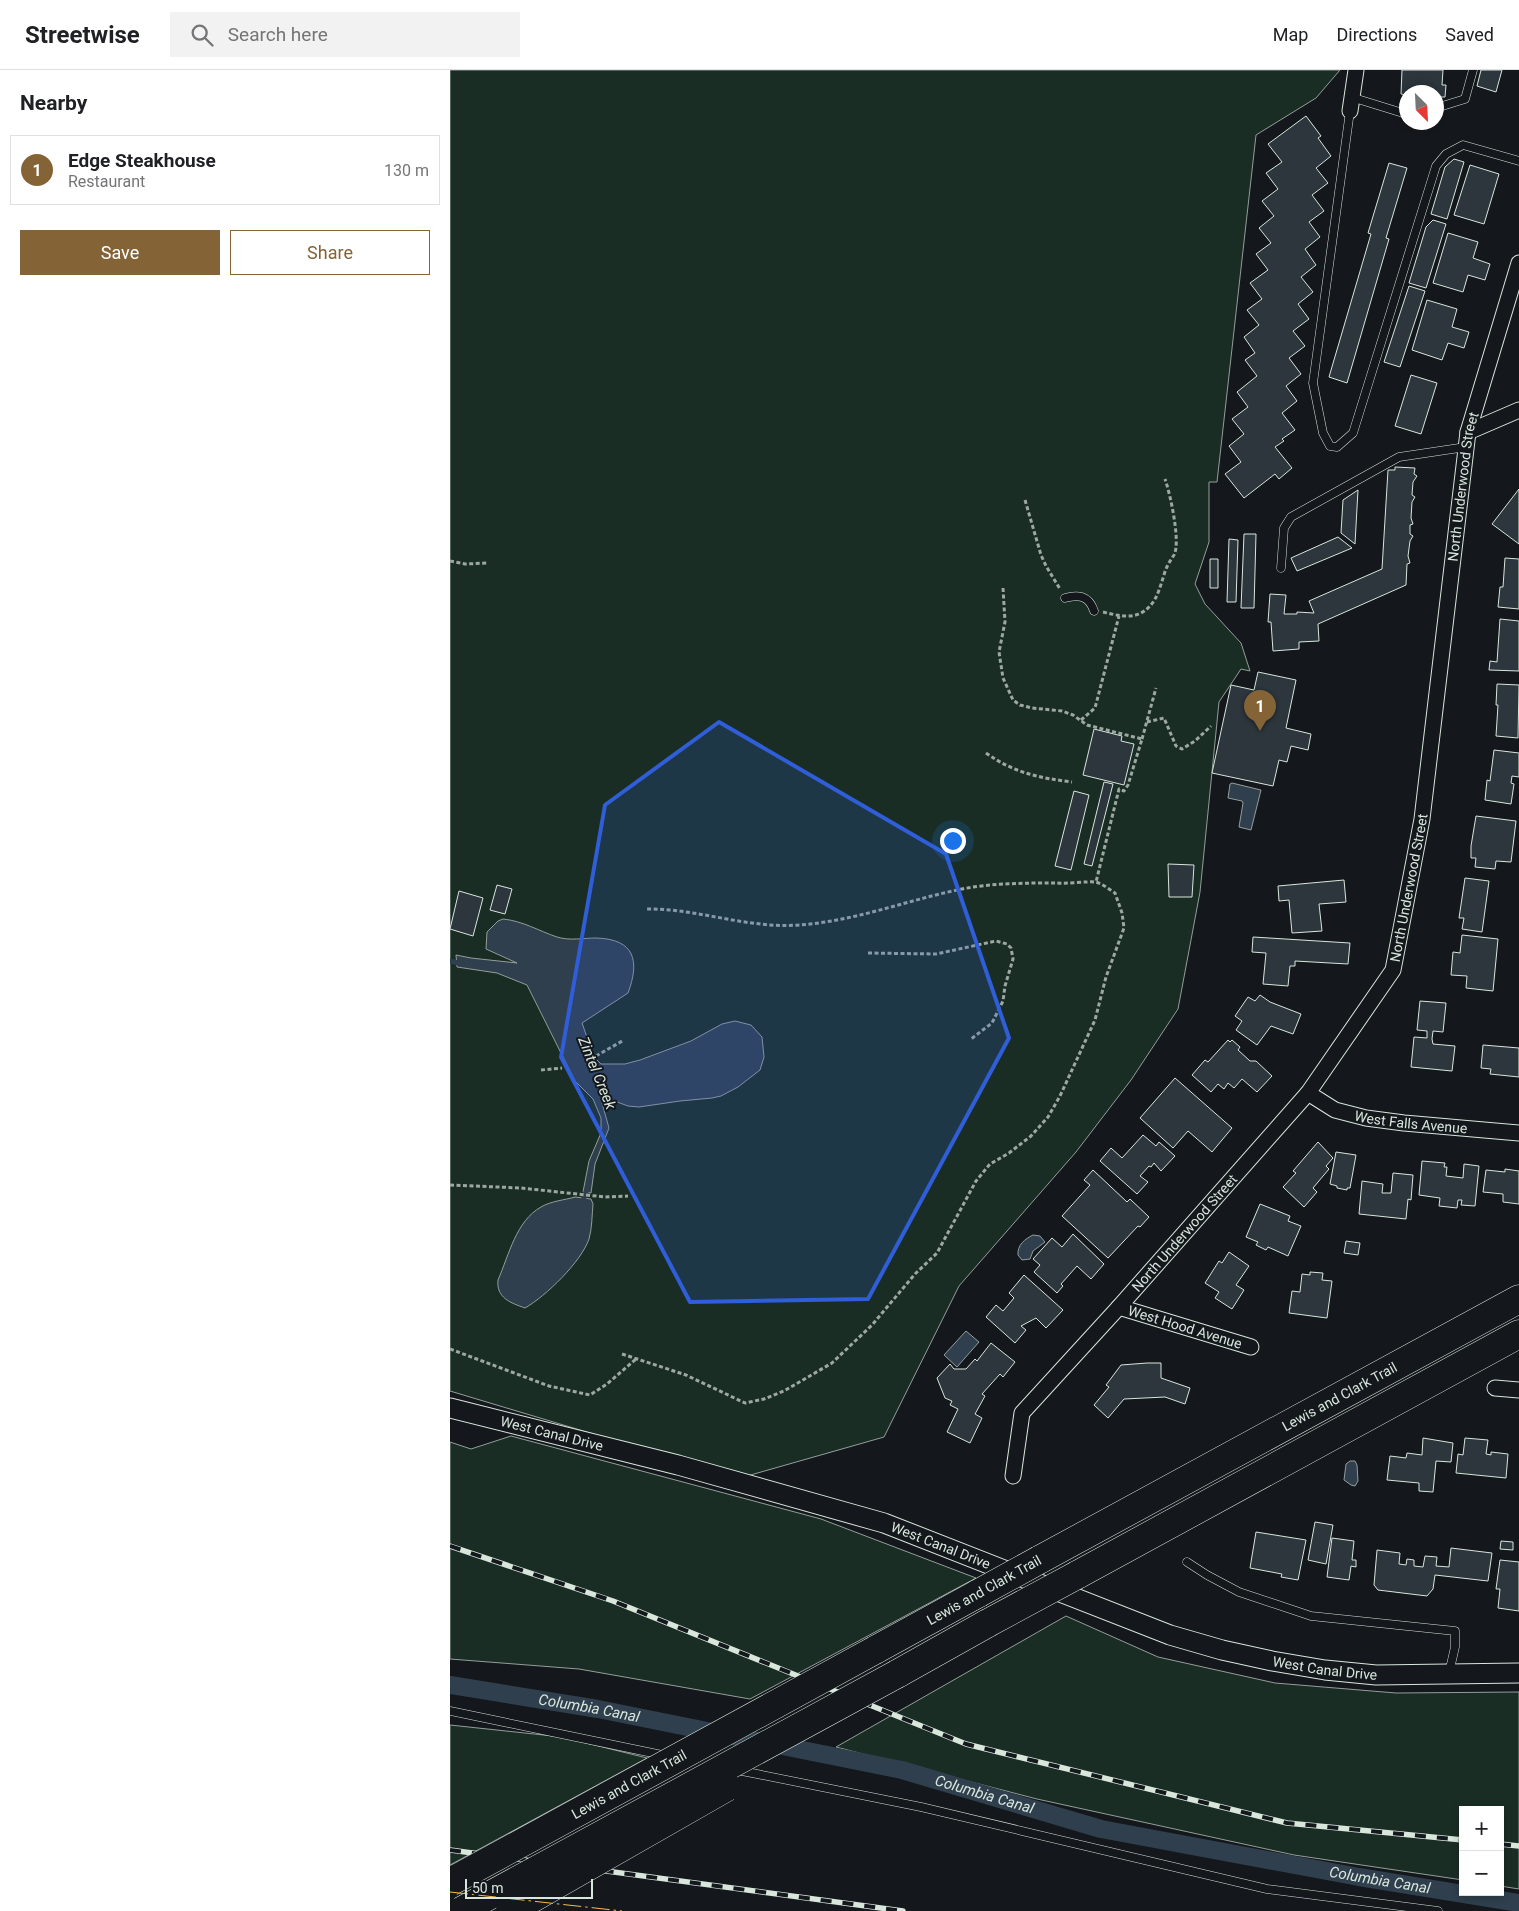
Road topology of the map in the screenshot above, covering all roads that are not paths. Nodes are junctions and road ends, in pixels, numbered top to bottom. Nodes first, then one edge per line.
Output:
1 (1356, 70) edge
2 (1473, 70) edge
3 (1350, 104) junction
4 (1444, 106) edge
5 (1399, 113) edge
6 (1519, 161) edge
7 (1519, 263) edge
8 (1519, 410) edge
9 (1467, 440) junction
10 (1281, 568) dead end
11 (1065, 598) road end
12 (1094, 611) road end
13 (1308, 1093) junction
14 (1519, 1133) edge
15 (1519, 1299) edge
16 (1119, 1307) junction
17 (1519, 1334) edge
18 (1251, 1347) dead end
19 (1495, 1388) dead end
20 (1519, 1390) edge
21 (450, 1408) edge
22 (1013, 1476) dead end
23 (1188, 1562) dead end
24 (1449, 1673) junction
25 (1519, 1673) edge
26 (897, 1674) junction
27 (450, 1712) edge
28 (690, 1760) dead end
29 (709, 1764) dead end
30 (450, 1882) edge
31 (461, 1911) edge
32 (510, 1911) edge
33 (1438, 1911) edge

1 - 3 street
2 - 4 lane
3 - 5 lane
3 - 6 lane
7 - 9 street, North Underwood Street
8 - 9 street
9 - 10 lane
9 - 13 street, North Underwood Street
11 - 12 lane
13 - 14 street, West Falls Avenue
13 - 16 street, North Underwood Street
15 - 30 highway, Lewis and Clark Trail, bridge
16 - 18 street, West Hood Avenue
16 - 22 street, North Underwood Street
17 - 26 highway, bridge
19 - 20 street
21 - 24 street, West Canal Drive
23 - 24 lane
24 - 25 street, West Canal Drive
26 - 31 highway, bridge
26 - 32 highway, bridge
27 - 28 lane
29 - 33 lane

